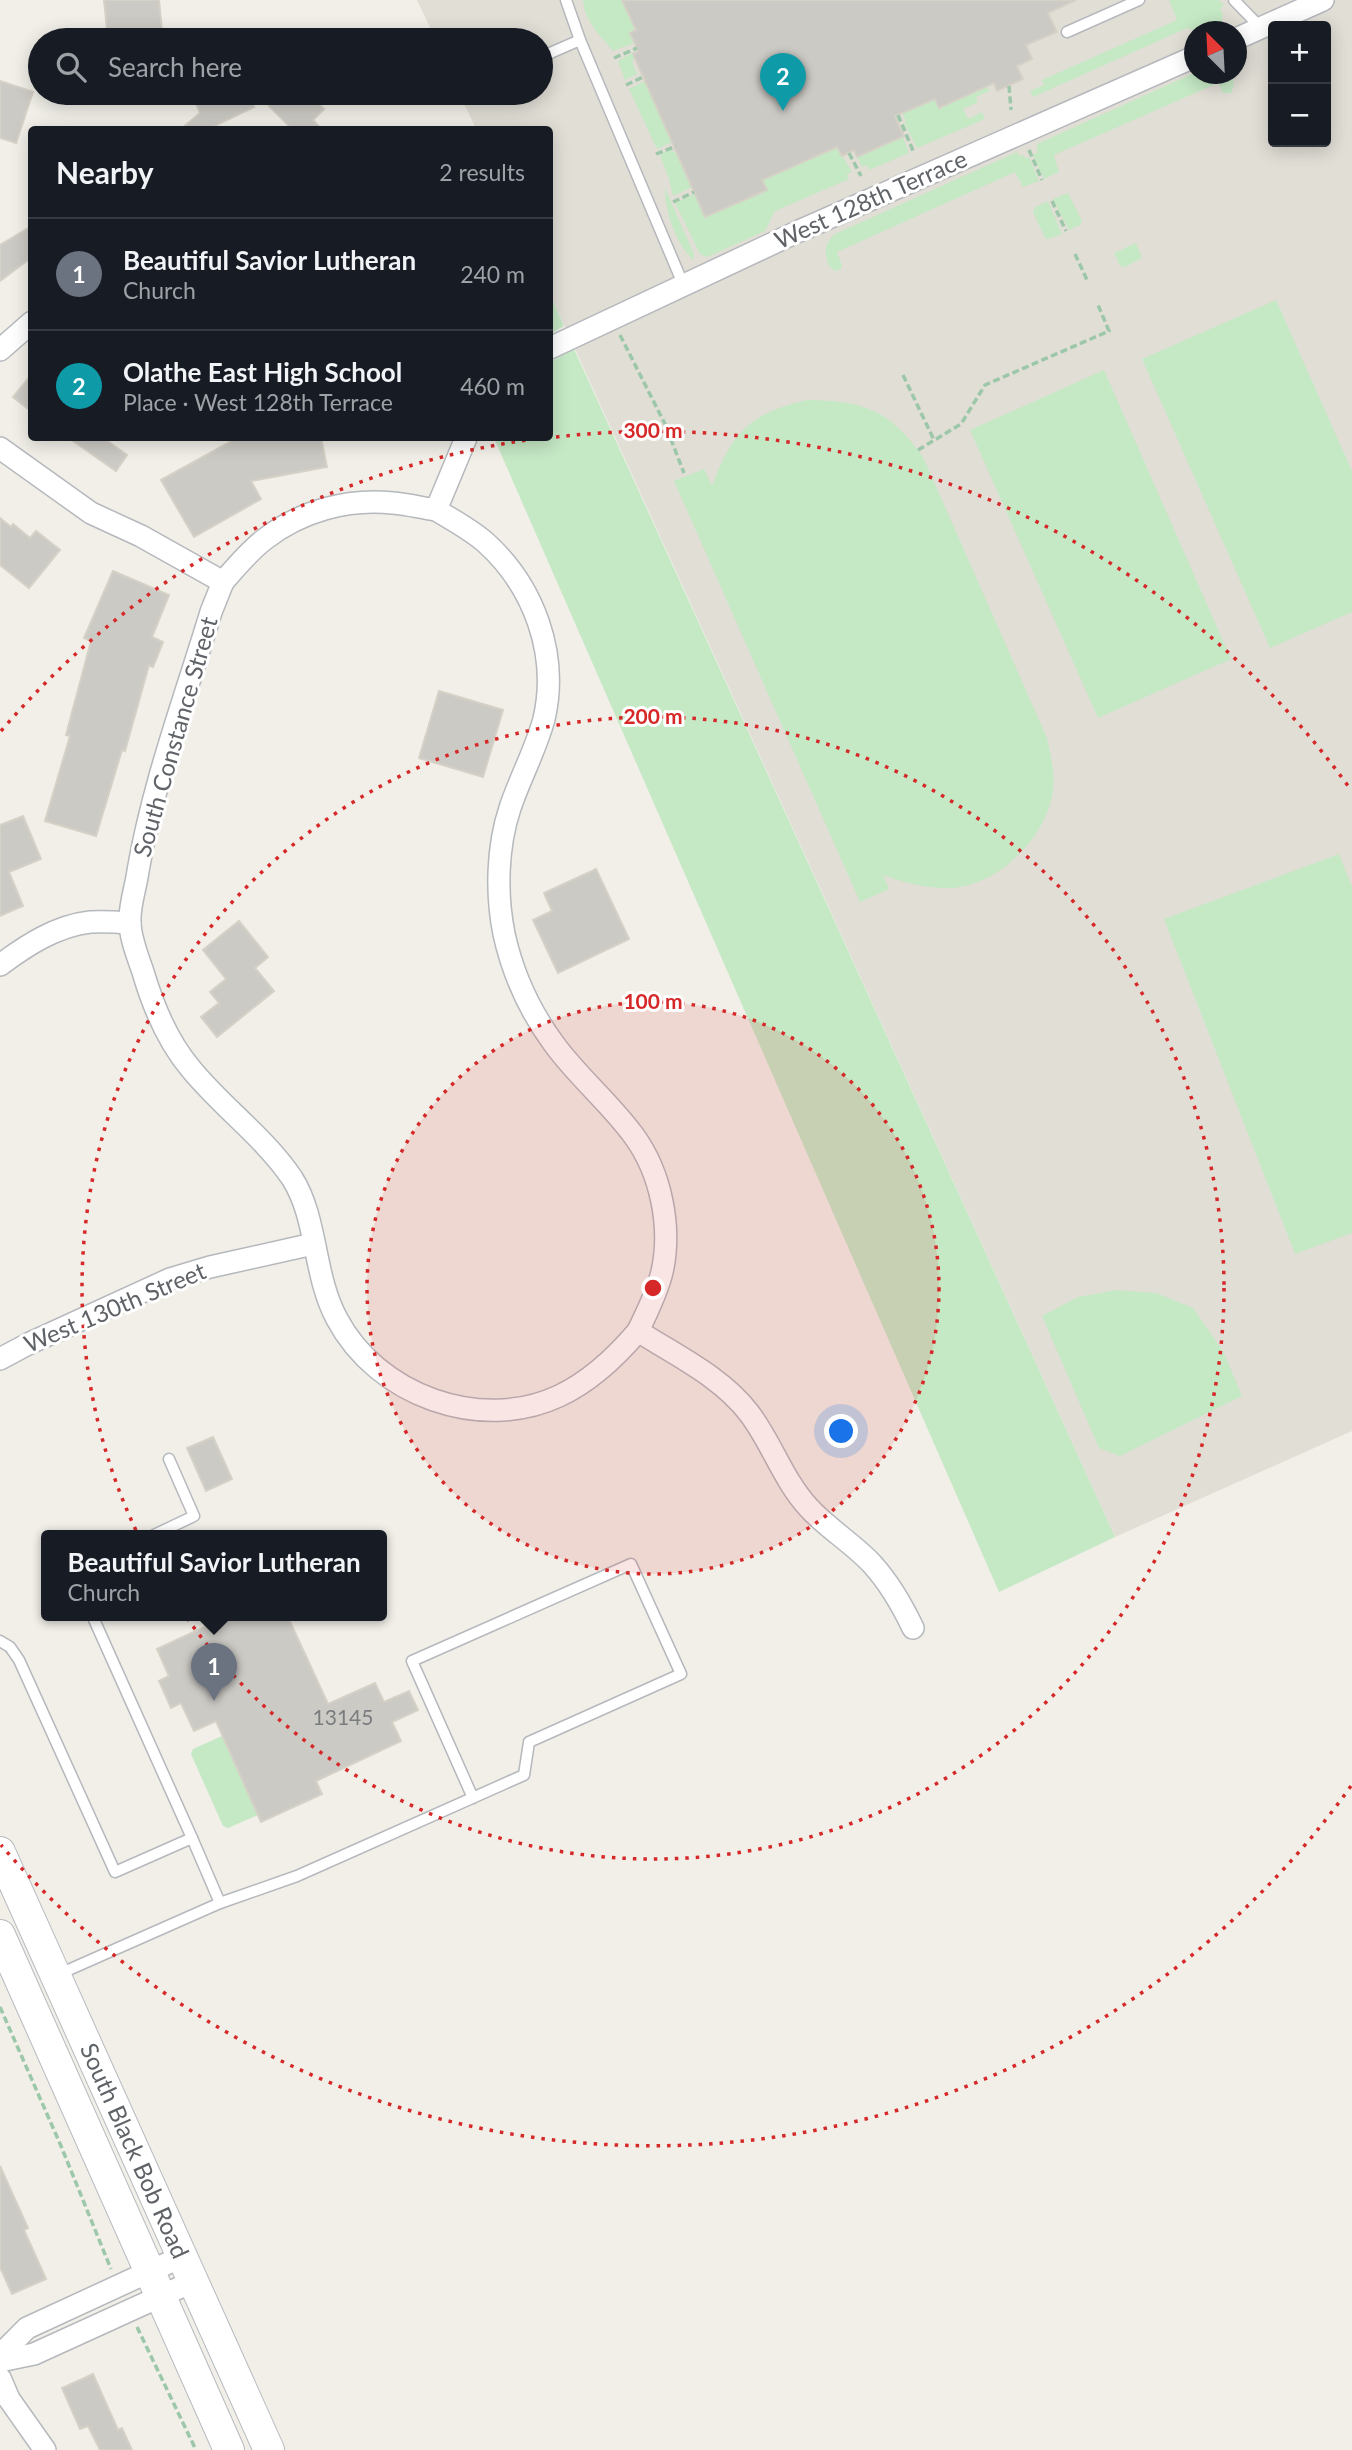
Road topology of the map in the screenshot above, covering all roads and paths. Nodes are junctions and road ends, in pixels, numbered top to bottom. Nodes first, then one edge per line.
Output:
1 (566, 0) edge
2 (1139, 0) edge
3 (1234, 0) edge
4 (1324, 0) edge
5 (1261, 28) junction
6 (1067, 32) dead end
7 (1247, 34) edge
8 (580, 40) junction
9 (636, 48) dead end
10 (553, 52) edge
11 (614, 58) dead end
12 (1184, 62) edge
13 (643, 77) dead end
14 (626, 85) dead end
15 (1009, 86) dead end
16 (1011, 110) dead end
17 (898, 115) dead end
18 (676, 146) dead end
19 (1029, 150) dead end
20 (849, 153) dead end
21 (914, 153) dead end
22 (656, 154) dead end
23 (861, 177) dead end
24 (1042, 180) dead end
25 (695, 192) dead end
26 (1052, 201) dead end
27 (673, 202) dead end
28 (1066, 231) dead end
29 (1075, 254) dead end
30 (1088, 282) dead end
31 (683, 284) junction
32 (1098, 305) dead end
33 (28, 326) edge
34 (618, 330) dead end
35 (553, 347) edge
36 (0, 350) edge
37 (903, 375) dead end
38 (934, 440) junction
39 (465, 441) edge
40 (0, 448) edge
41 (918, 450) dead end
42 (684, 473) dead end
43 (436, 510) junction
44 (223, 582) junction
45 (130, 923) junction
46 (0, 965) edge
47 (313, 1244) junction
48 (638, 1331) junction
49 (0, 1359) edge
50 (169, 1459) dead end
51 (165, 1530) edge
52 (95, 1621) edge
53 (914, 1628) dead end
54 (0, 1641) edge
55 (472, 1798) junction
56 (192, 1838) junction
57 (0, 1852) edge
58 (220, 1903) junction
59 (0, 1935) edge
60 (55, 1976) junction
61 (0, 2007) edge
62 (187, 2269) junction
63 (155, 2284) junction
64 (118, 2286) junction
65 (130, 2311) junction
66 (0, 2355) edge
67 (0, 2361) edge
68 (0, 2378) edge
69 (45, 2450) edge
70 (195, 2450) edge
71 (229, 2450) edge
72 (269, 2450) edge

1 - 8 lane
2 - 6 lane
3 - 5 lane
4 - 5 street
5 - 7 street
8 - 10 lane
8 - 31 lane
9 - 11 path
12 - 31 street, West 128th Terrace
13 - 14 path
15 - 16 path
17 - 21 path
18 - 22 path
19 - 24 path
20 - 23 path
25 - 27 path
26 - 28 path
29 - 30 path
31 - 35 street, West 128th Terrace
32 - 38 path
33 - 36 street
34 - 42 path
37 - 38 path
38 - 41 path
39 - 43 street
40 - 44 street
43 - 44 street
43 - 48 street, South Constance Street
44 - 45 street, South Constance Street
45 - 46 street
45 - 47 street, South Constance Street
47 - 48 street, South Constance Street
47 - 49 street, West 130th Street
48 - 53 street
50 - 51 lane
52 - 56 lane
54 - 56 lane
55 - 55 lane
55 - 58 lane
56 - 58 lane
57 - 60 main road, South Black Bob Road
58 - 60 lane
59 - 63 main road, South Black Bob Road
60 - 62 main road, South Black Bob Road
61 - 64 path
62 - 63 street
62 - 72 main road, South Black Bob Road
63 - 64 street
63 - 65 street
63 - 71 main road, South Black Bob Road
64 - 66 street
65 - 67 street
65 - 70 path
68 - 69 street

